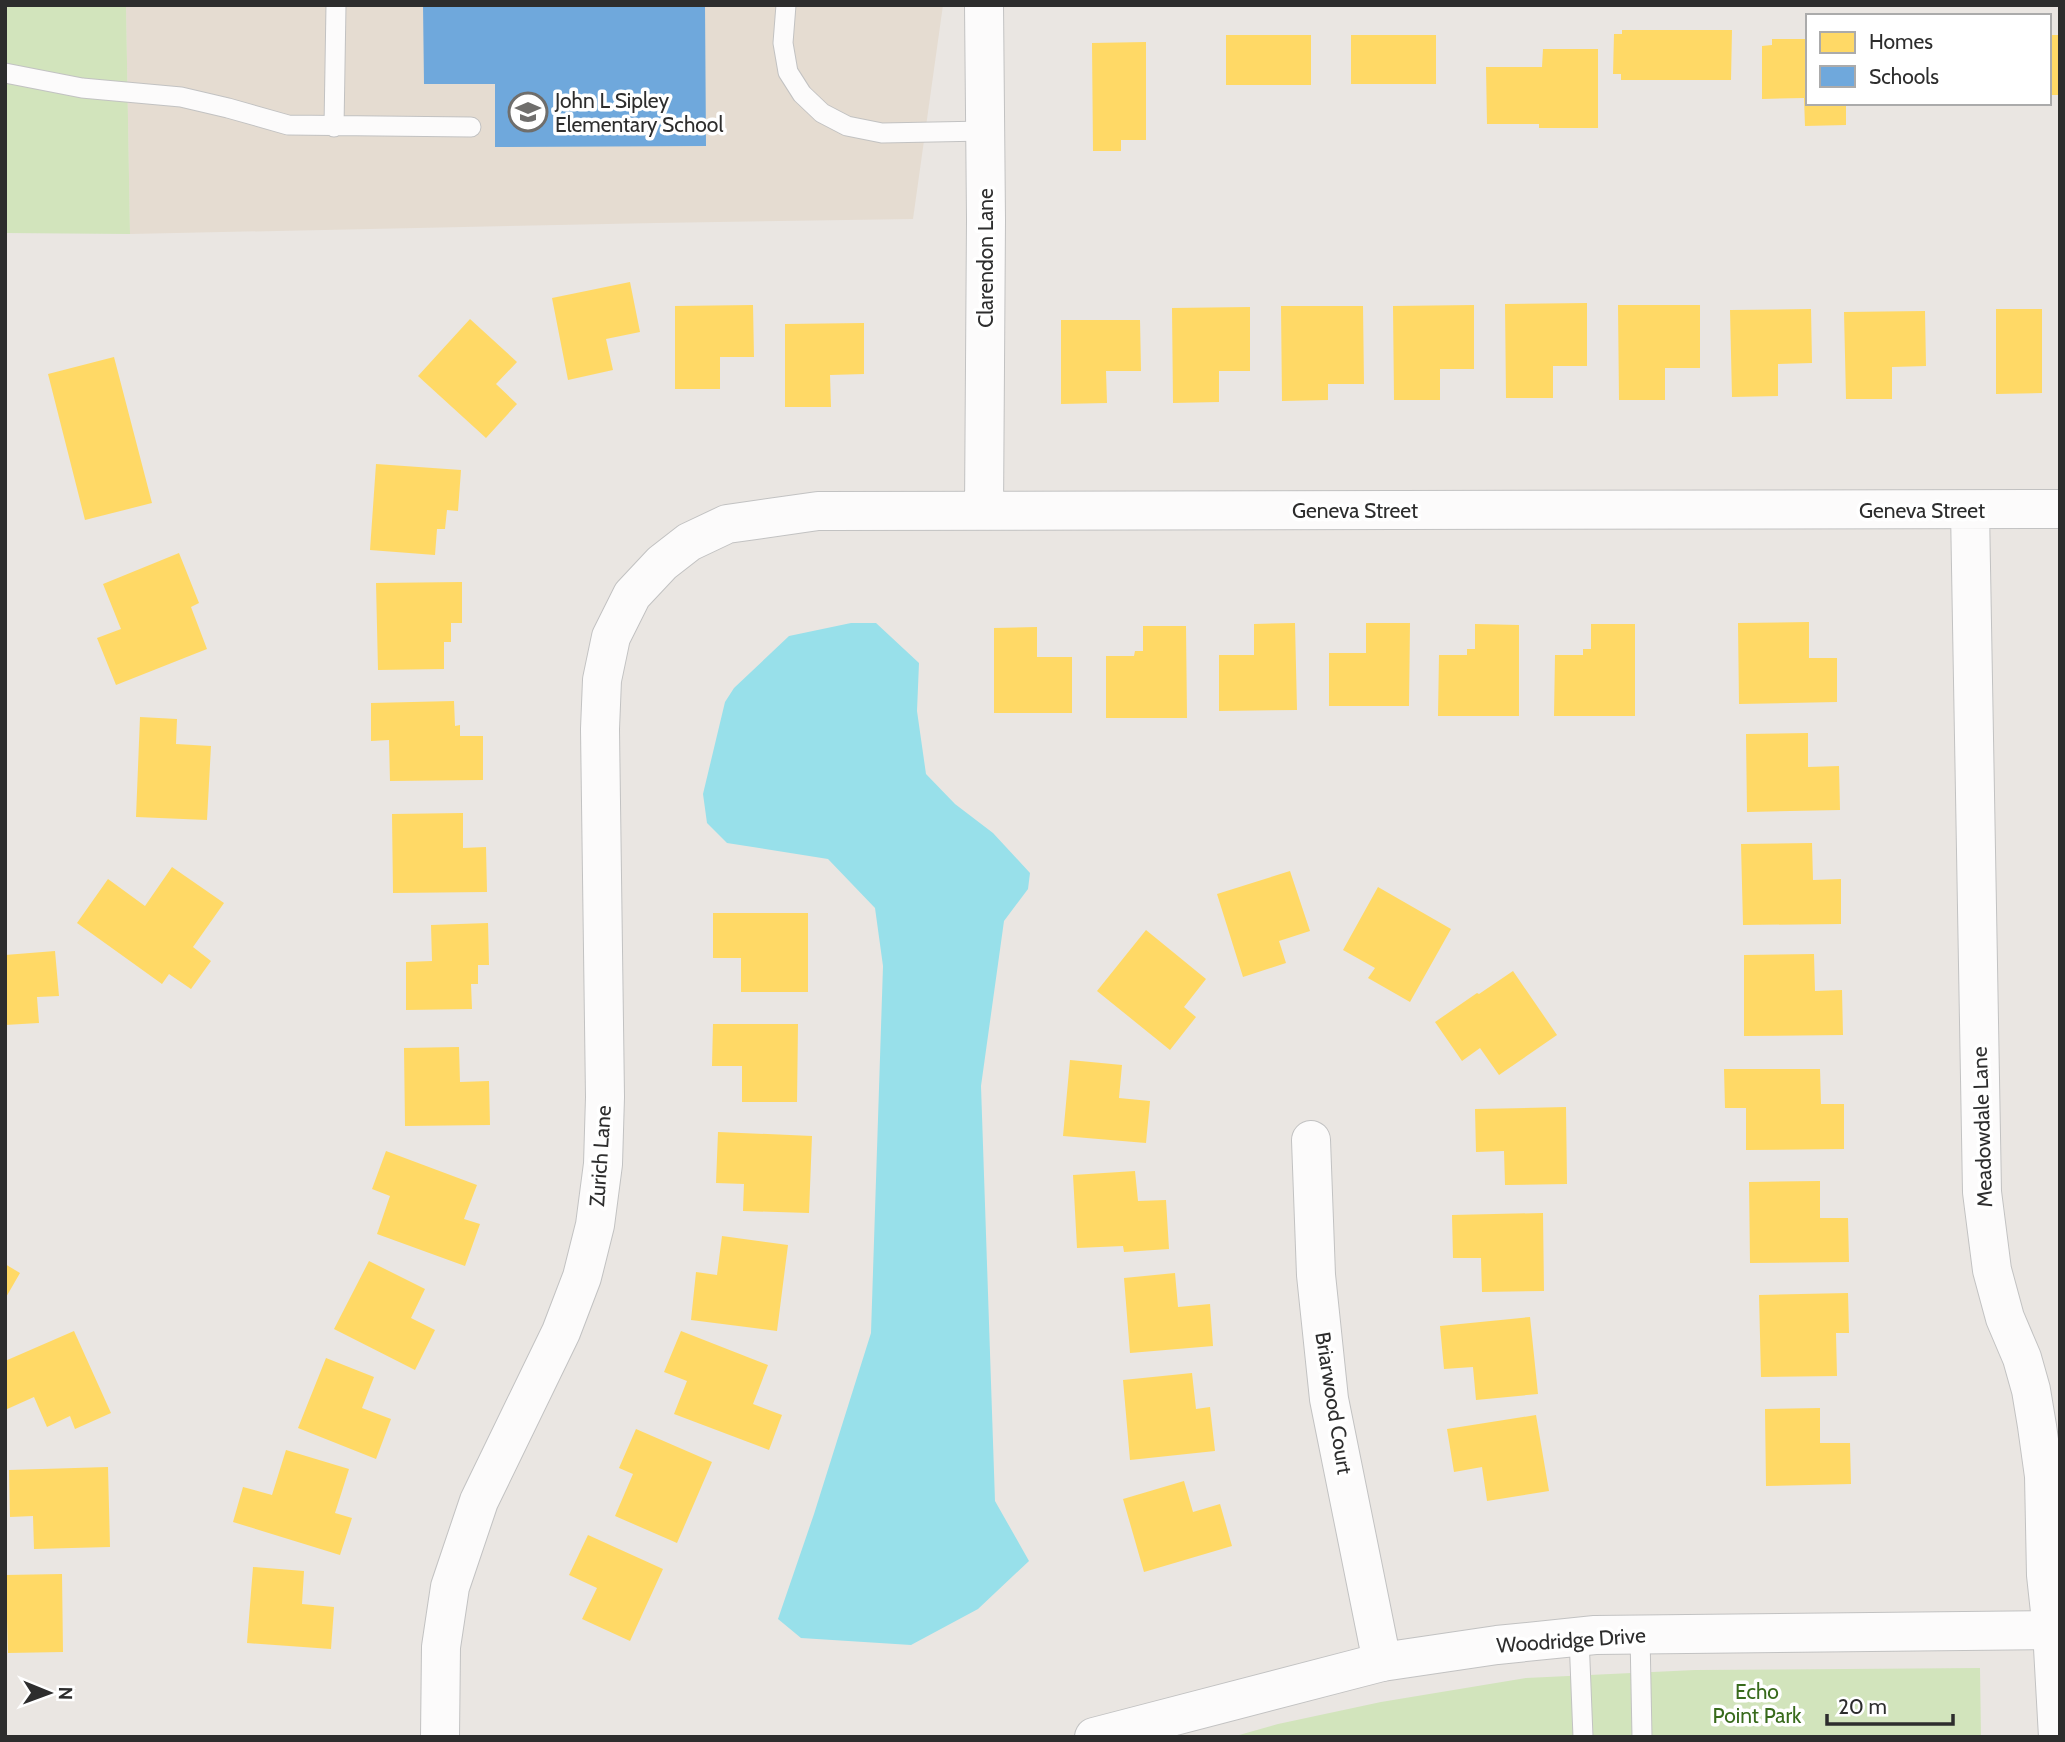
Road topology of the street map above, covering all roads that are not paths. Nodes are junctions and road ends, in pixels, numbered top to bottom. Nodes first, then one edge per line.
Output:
1 (336, 5) edge
2 (786, 5) edge
3 (985, 5) edge
4 (5, 73) edge
5 (334, 127) junction
6 (471, 127) dead end
7 (985, 131) junction
8 (2060, 509) edge
9 (984, 510) junction
10 (1970, 510) junction
11 (662, 563) joint
12 (1311, 1140) dead end
13 (2056, 1630) edge
14 (1640, 1635) junction
15 (1579, 1637) junction
16 (1381, 1662) junction
17 (440, 1737) edge
18 (1094, 1737) edge
19 (1583, 1737) edge
20 (1642, 1737) edge
21 (2057, 1737) edge

1 - 5 lane
2 - 7 lane
3 - 7 street, Clarendon Lane
4 - 5 lane
5 - 6 lane
7 - 9 street, Clarendon Lane
8 - 10 street, Geneva Street
9 - 10 street, Geneva Street
9 - 11 street, Geneva Street
10 - 13 street, Meadowdale Lane
11 - 17 street, Zurich Lane
12 - 16 street, Briarwood Court
13 - 14 street, Woodridge Drive
13 - 21 street, Meadowdale Lane
14 - 15 street, Woodridge Drive
14 - 20 lane
15 - 16 street, Woodridge Drive
15 - 19 lane
16 - 18 street, Woodridge Drive

